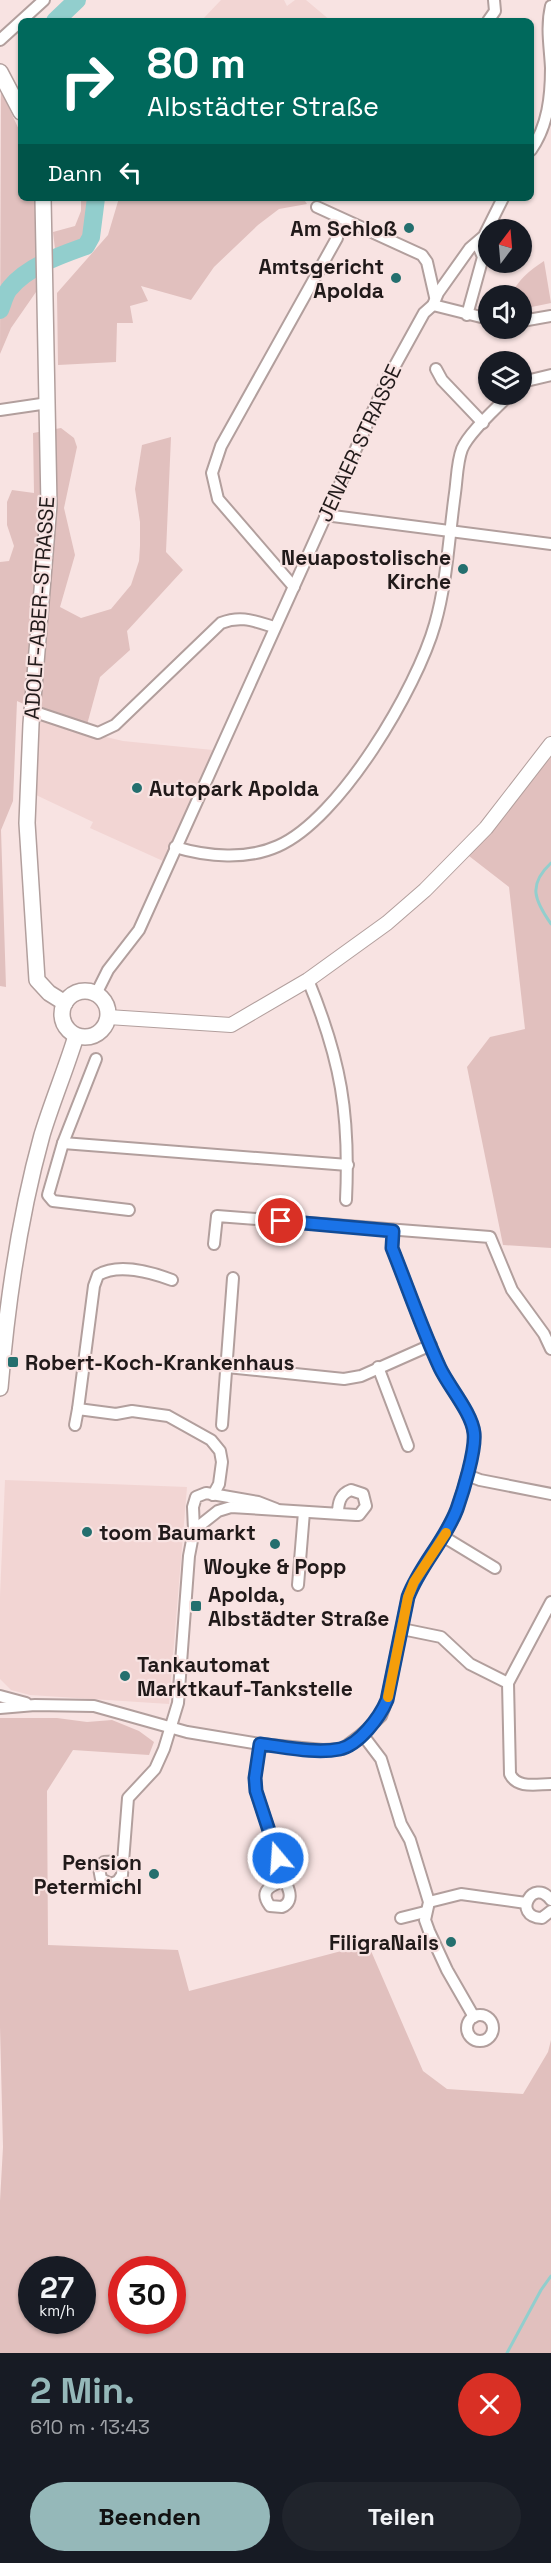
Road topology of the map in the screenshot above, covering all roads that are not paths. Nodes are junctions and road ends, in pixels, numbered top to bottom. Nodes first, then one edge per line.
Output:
1 (44, 0) edge
2 (494, 0) edge
3 (551, 6) edge
4 (24, 18) edge
5 (490, 18) edge
6 (18, 24) edge
7 (0, 40) edge
8 (550, 40) edge
9 (0, 72) edge
10 (18, 106) edge
11 (534, 145) edge
12 (43, 201) edge
13 (502, 201) edge
14 (317, 207) dead end
15 (337, 238) dead end
16 (477, 243) junction
17 (436, 297) junction
18 (467, 315) junction
19 (551, 316) edge
20 (478, 317) edge
21 (532, 319) edge
22 (436, 369) dead end
23 (551, 375) edge
24 (532, 380) edge
25 (48, 403) junction
26 (500, 405) edge
27 (0, 410) edge
28 (483, 423) junction
29 (325, 515) junction
30 (450, 532) junction
31 (551, 544) edge
32 (294, 587) junction
33 (274, 627) junction
34 (32, 711) junction
35 (551, 744) edge
36 (176, 847) junction
37 (308, 980) junction
38 (96, 994) junction
39 (65, 1003) junction
40 (108, 1017) junction
41 (76, 1036) junction
42 (96, 1059) dead end
43 (63, 1143) junction
44 (348, 1165) junction
45 (346, 1200) dead end
46 (129, 1210) dead end
47 (393, 1231) junction
48 (214, 1244) dead end
49 (233, 1278) dead end
50 (172, 1280) dead end
51 (431, 1345) junction
52 (551, 1349) edge
53 (227, 1367) junction
54 (378, 1367) junction
55 (0, 1388) edge
56 (78, 1409) junction
57 (75, 1425) dead end
58 (222, 1425) dead end
59 (408, 1446) dead end
60 (467, 1475) junction
61 (551, 1494) edge
62 (213, 1496) junction
63 (276, 1509) junction
64 (218, 1511) junction
65 (304, 1512) junction
66 (338, 1514) dead end
67 (194, 1530) junction
68 (444, 1537) junction
69 (495, 1568) dead end
70 (298, 1585) dead end
71 (551, 1602) edge
72 (546, 1625) edge
73 (402, 1629) junction
74 (508, 1683) junction
75 (0, 1696) edge
76 (35, 1705) junction
77 (0, 1708) edge
78 (169, 1728) junction
79 (362, 1734) junction
80 (260, 1744) junction
81 (551, 1784) edge
82 (123, 1861) dead end
83 (285, 1880) dead end
84 (551, 1900) edge
85 (429, 1902) junction
86 (526, 1903) junction
87 (551, 1911) edge
88 (425, 1912) junction
89 (401, 1918) dead end
90 (474, 2017) dead end

1 - 4 street
2 - 5 street
3 - 8 street
6 - 7 street
8 - 11 street
9 - 10 main road
12 - 25 main road, ADOLF-ABER-STRASSE
13 - 16 street, JENAER STRASSE
14 - 17 street
15 - 32 street
16 - 17 street, JENAER STRASSE
16 - 18 street
17 - 18 street
17 - 29 street, JENAER STRASSE
18 - 20 street
19 - 21 street
22 - 28 street
23 - 24 street
25 - 27 street
25 - 34 main road, ADOLF-ABER-STRASSE
26 - 28 street
28 - 30 street
29 - 30 street
29 - 32 street, JENAER STRASSE
30 - 31 street
30 - 36 street
32 - 33 street, JENAER STRASSE
33 - 34 street
33 - 36 street, JENAER STRASSE
34 - 39 main road, ADOLF-ABER-STRASSE
35 - 37 street
36 - 38 street, JENAER STRASSE
37 - 40 street
37 - 44 street
38 - 39 main road
38 - 40 main road
39 - 41 main road
40 - 41 main road
41 - 55 main road
42 - 43 street
43 - 44 street
43 - 46 street
44 - 45 street
47 - 48 street
47 - 51 street
47 - 52 street
49 - 53 street
50 - 56 street
51 - 54 street
51 - 60 street
53 - 54 street
53 - 58 street
54 - 59 street
56 - 57 street
56 - 62 street
60 - 61 street
60 - 68 street
62 - 63 street
62 - 64 street
62 - 67 street
63 - 64 street
63 - 65 street
64 - 67 street
65 - 66 street
65 - 70 street
67 - 78 street
68 - 69 street
68 - 73 street
71 - 72 street
72 - 74 street
73 - 74 street
73 - 79 street
74 - 81 street
75 - 76 street
76 - 77 street
76 - 78 street
78 - 80 street
78 - 82 street
79 - 80 street
79 - 85 street
80 - 83 street
84 - 86 street
85 - 86 street
85 - 88 street
86 - 87 street
88 - 89 street
88 - 90 street

